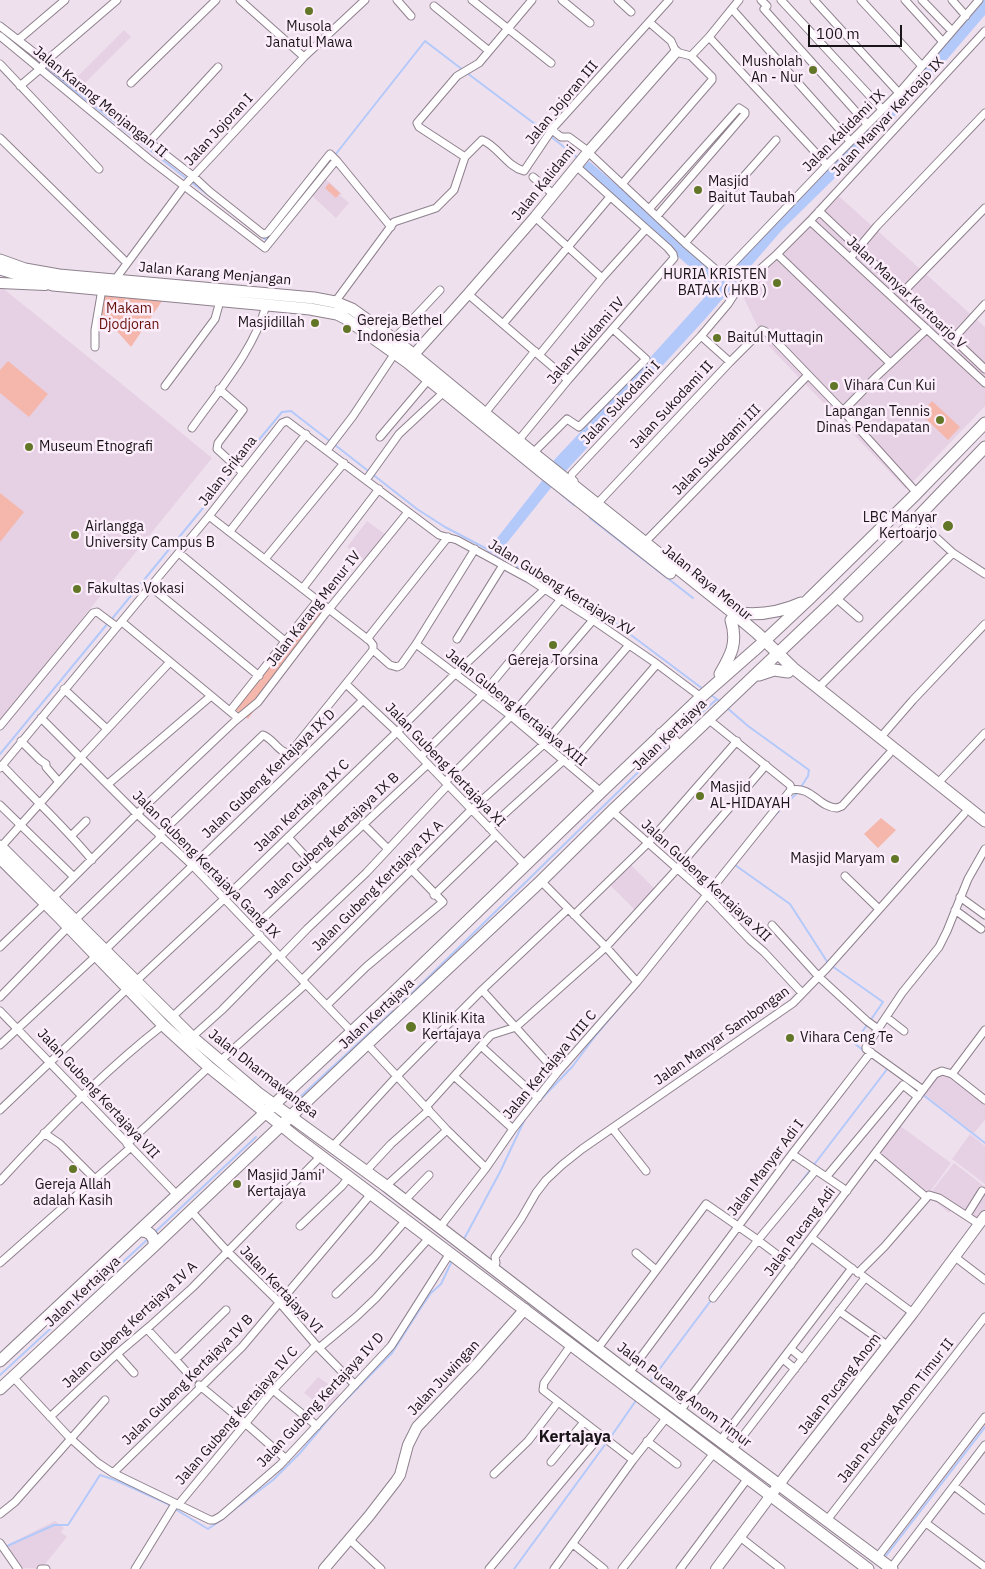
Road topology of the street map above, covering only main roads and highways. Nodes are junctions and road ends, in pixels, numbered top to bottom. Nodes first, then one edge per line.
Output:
1 (0, 260) edge
2 (0, 269) edge
3 (108, 286) junction
4 (185, 292) junction
5 (410, 358) junction
6 (985, 423) edge
7 (985, 447) edge
8 (545, 468) junction
9 (561, 481) junction
10 (624, 531) junction
11 (808, 600) junction
12 (732, 616) junction
13 (762, 643) junction
14 (775, 656) junction
15 (788, 672) junction
16 (748, 681) junction
17 (716, 683) junction
18 (662, 734) junction
19 (676, 750) junction
20 (902, 760) junction
21 (985, 821) edge
22 (985, 829) edge
23 (0, 851) edge
24 (390, 996) junction
25 (403, 1010) junction
26 (168, 1021) junction
27 (214, 1064) junction
28 (275, 1104) junction
29 (266, 1112) junction
30 (291, 1116) junction
31 (281, 1126) junction
32 (142, 1231) junction
33 (154, 1243) junction
34 (462, 1244) joint
35 (453, 1256) joint
36 (0, 1361) edge
37 (0, 1389) edge
38 (885, 1563) edge
39 (868, 1569) edge

1 - 3 main road, Jalan Karang Menjangan
2 - 3 main road, Jalan Karang Menjangan
3 - 4 main road, Jalan Karang Menjangan
4 - 5 main road, Jalan Karang Menjangan
4 - 5 main road, Jalan Karang Menjangan
5 - 8 main road, Jalan Raya Menur
5 - 8 main road, Jalan Raya Menur
6 - 11 main road, Jalan Kertajaya
7 - 14 main road, Jalan Kertajaya
8 - 9 main road, Jalan Raya Menur
9 - 10 main road, Jalan Raya Menur
9 - 10 main road, Jalan Raya Menur
10 - 12 main road, Jalan Raya Menur
10 - 12 main road, Jalan Raya Menur
11 - 12 main road
11 - 13 main road, Jalan Kertajaya
12 - 13 main road, Jalan Raya Menur
12 - 17 main road
13 - 14 main road, Jalan Raya Menur
13 - 17 main road, Jalan Kertajaya
14 - 15 main road, Jalan Raya Menur
14 - 16 main road, Jalan Kertajaya
14 - 20 main road, Jalan Raya Menur
15 - 16 main road
15 - 20 main road, Jalan Raya Menur
16 - 19 main road, Jalan Kertajaya
17 - 18 main road, Jalan Kertajaya
18 - 19 main road
18 - 24 main road, Jalan Kertajaya
19 - 25 main road, Jalan Kertajaya
20 - 21 main road, Jalan Raya Menur
20 - 22 main road, Jalan Raya Menur
23 - 26 main road, Jalan Dharmawangsa
24 - 25 main road
24 - 28 main road, Jalan Kertajaya
25 - 30 main road, Jalan Kertajaya
26 - 27 main road, Jalan Dharmawangsa
26 - 27 main road, Jalan Dharmawangsa
27 - 28 main road, Jalan Dharmawangsa
27 - 29 main road, Jalan Dharmawangsa
28 - 29 main road, Jalan Kertajaya
28 - 30 main road, Jalan Dharmawangsa
29 - 31 main road, Jalan Dharmawangsa
29 - 32 main road, Jalan Kertajaya
30 - 31 main road, Jalan Kertajaya
30 - 34 main road, Jalan Dharmawangsa
31 - 33 main road, Jalan Kertajaya
31 - 35 main road, Jalan Dharmawangsa
32 - 33 main road
32 - 36 main road, Jalan Kertajaya
33 - 37 main road, Jalan Kertajaya
34 - 38 main road, Jalan Pucang Anom Timur
35 - 39 main road, Jalan Pucang Anom Timur

